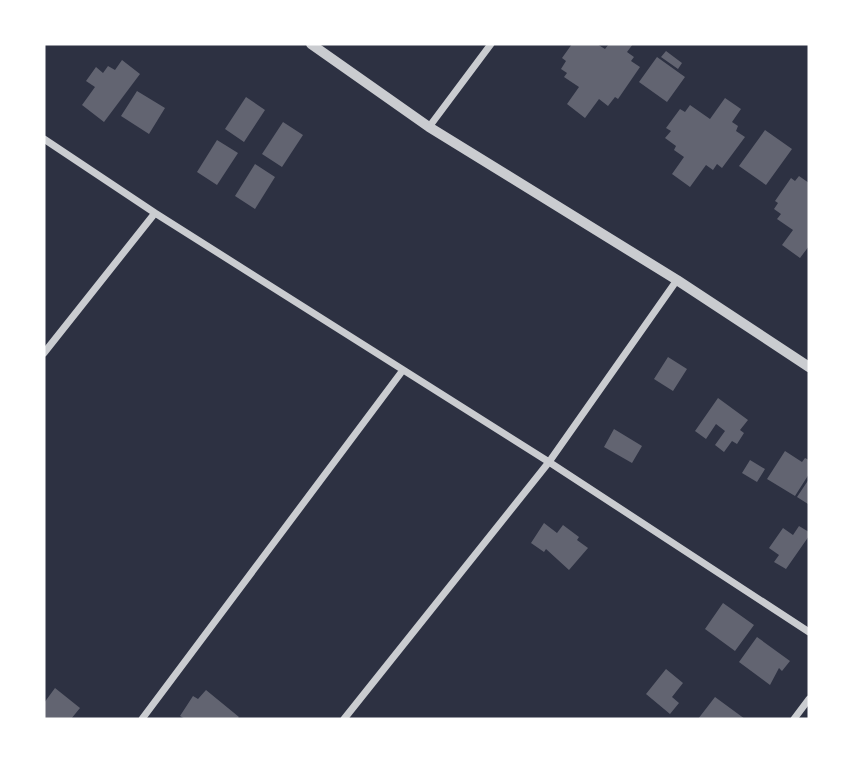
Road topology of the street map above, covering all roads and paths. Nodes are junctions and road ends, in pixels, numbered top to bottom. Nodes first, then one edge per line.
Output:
1 (311, 44) edge
2 (491, 44) edge
3 (429, 127) junction
4 (44, 139) edge
5 (155, 212) junction
6 (677, 280) junction
7 (44, 353) edge
8 (809, 367) edge
9 (403, 370) junction
10 (549, 462) junction
11 (809, 632) edge
12 (809, 699) edge
13 (142, 719) edge
14 (344, 719) edge
15 (794, 719) edge

1 - 3 street
2 - 3 street
3 - 6 street
4 - 5 street
5 - 7 street
5 - 9 street
6 - 8 street
6 - 10 street
9 - 10 street
9 - 13 street
10 - 11 street
10 - 14 street
12 - 15 street

